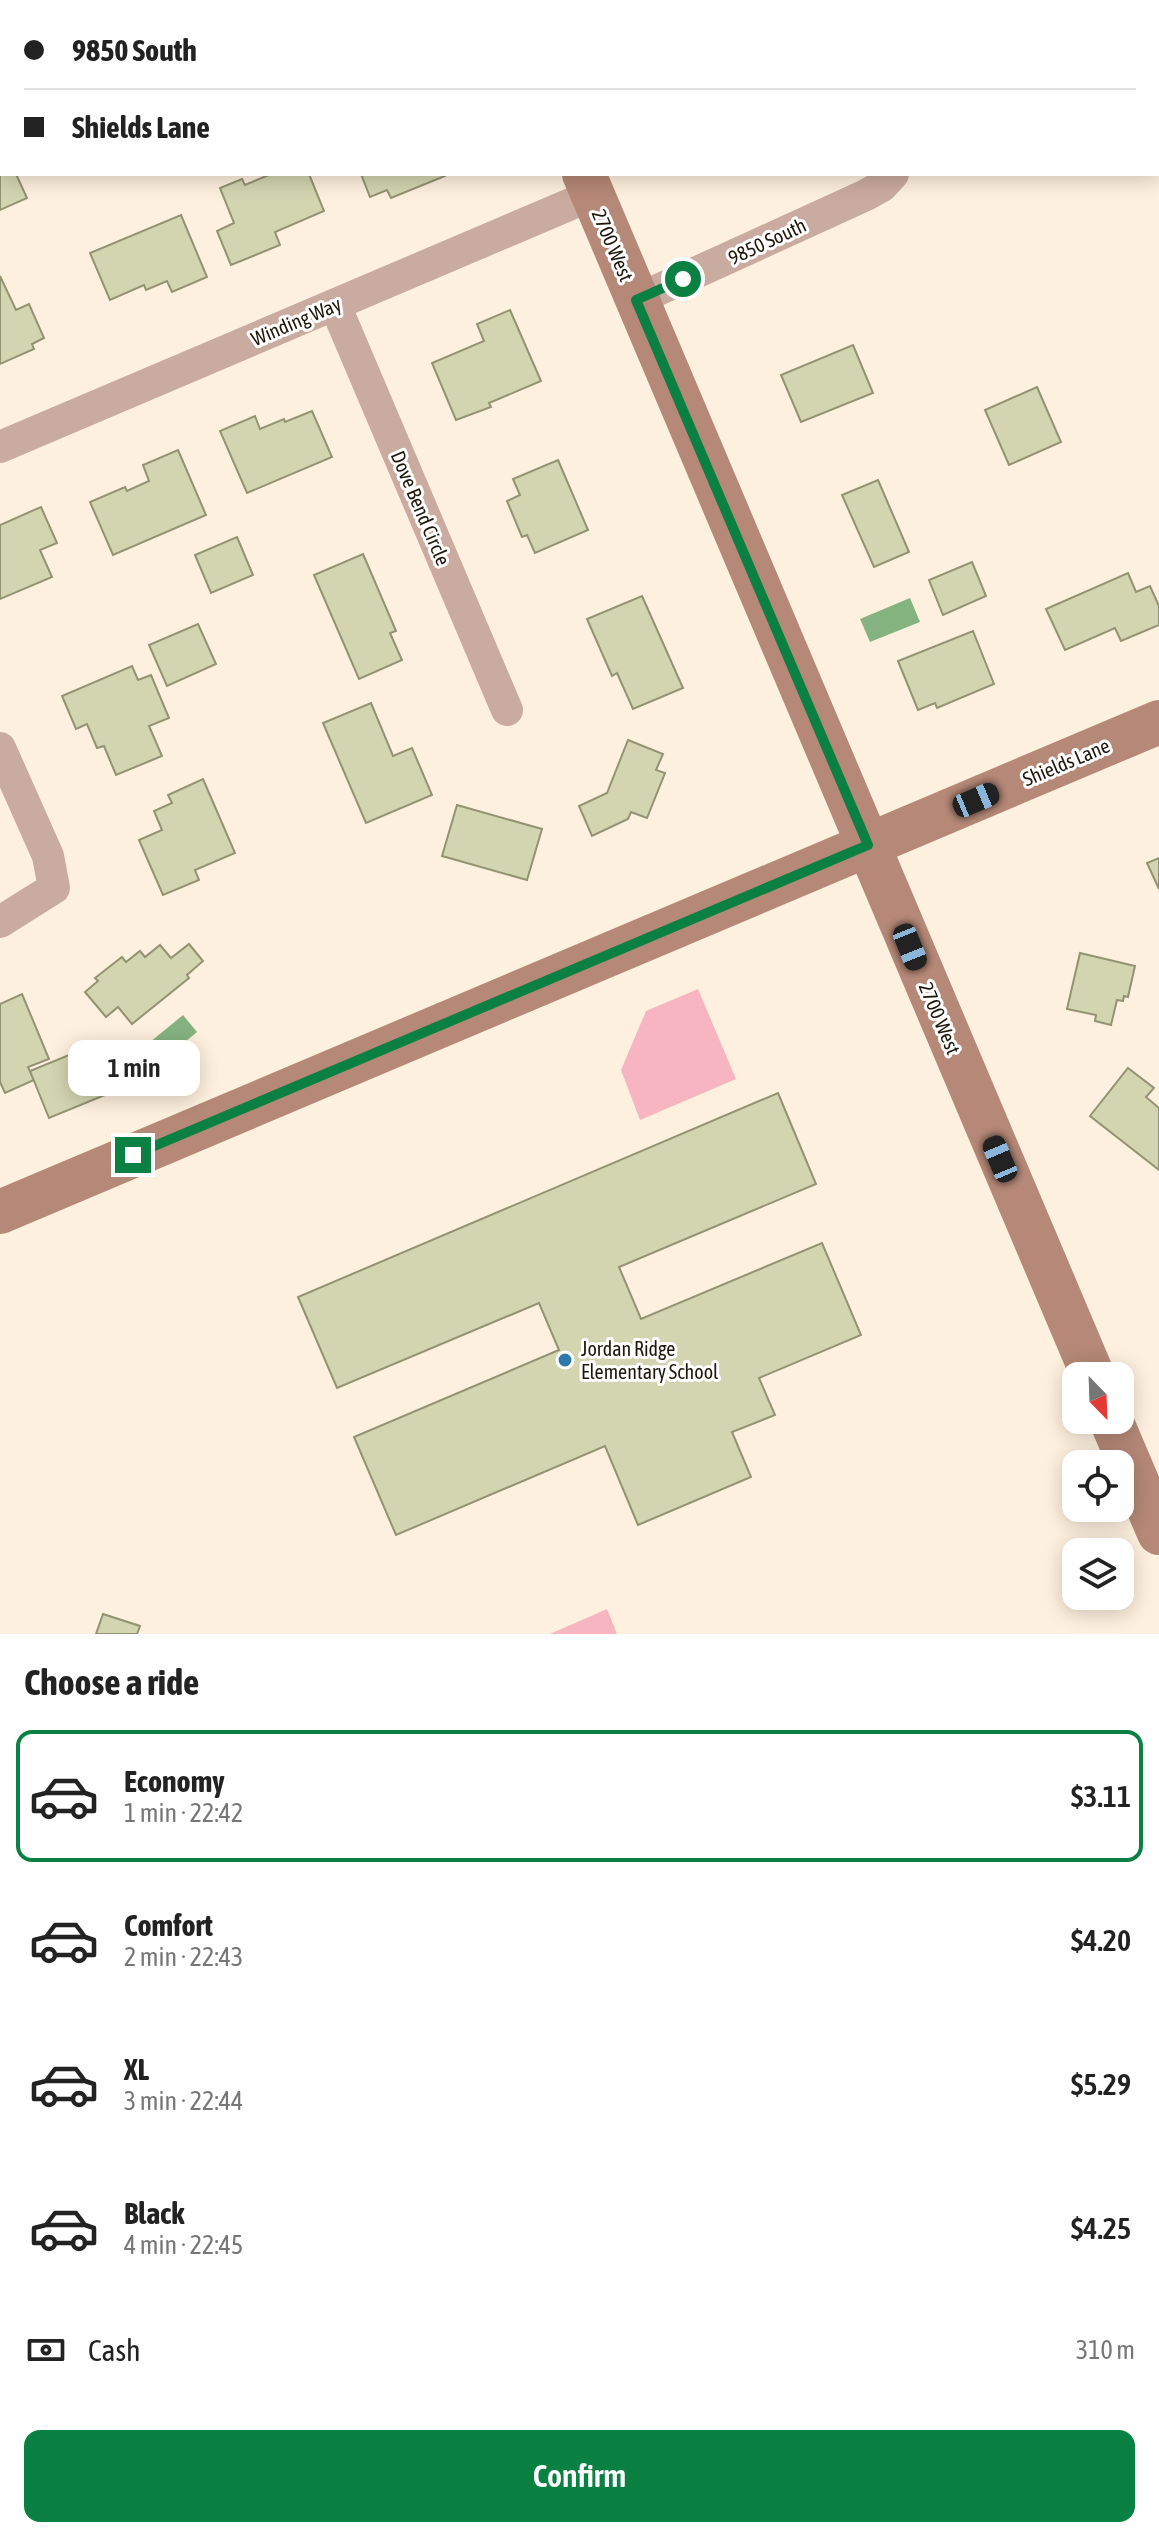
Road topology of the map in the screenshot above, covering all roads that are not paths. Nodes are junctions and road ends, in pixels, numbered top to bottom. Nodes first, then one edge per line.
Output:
1 (891, 176) edge
2 (588, 184) edge
3 (636, 300) junction
4 (335, 305) junction
5 (0, 447) edge
6 (507, 710) dead end
7 (1159, 722) edge
8 (0, 748) edge
9 (868, 845) junction
10 (0, 922) edge
11 (0, 1212) edge
12 (1087, 1362) edge
13 (1117, 1434) edge
14 (1159, 1533) edge

1 - 3 street, 9850 South
2 - 3 main road, 2700 West
2 - 4 street, Winding Way
3 - 9 main road, 2700 West
4 - 5 street, Winding Way
4 - 6 street, Dove Bend Circle
7 - 9 main road, Shields Lane
8 - 10 street
9 - 11 main road, Shields Lane
9 - 12 main road, 2700 West
13 - 14 main road

